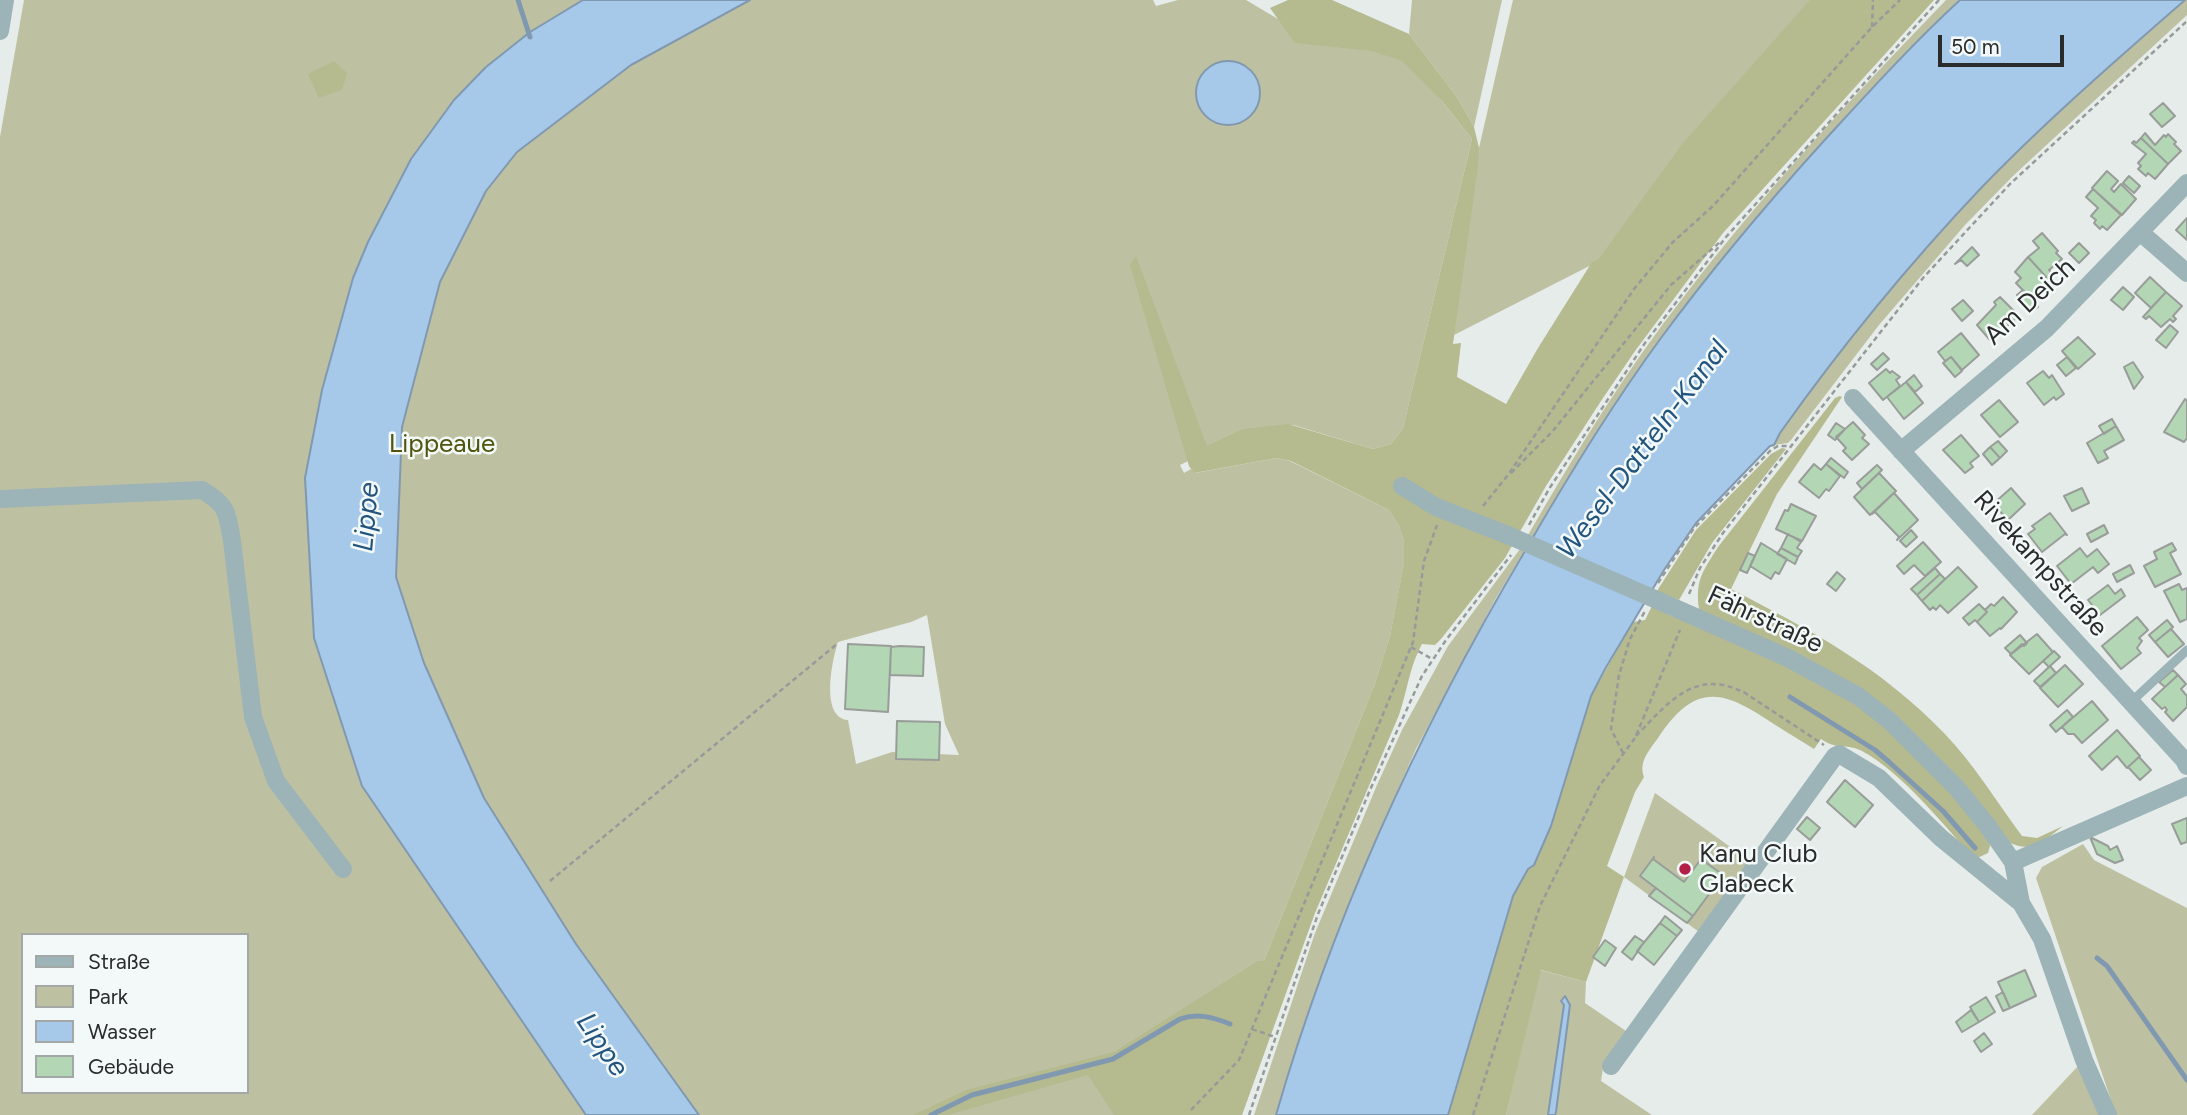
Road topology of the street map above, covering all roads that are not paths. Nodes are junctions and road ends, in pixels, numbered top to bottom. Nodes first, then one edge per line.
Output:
1 (5, 0) edge
2 (0, 31) edge
3 (2187, 183) edge
4 (2140, 232) junction
5 (2187, 273) edge
6 (1853, 398) dead end
7 (1900, 451) junction
8 (1402, 486) dead end
9 (0, 499) edge
10 (2187, 650) edge
11 (2131, 702) junction
12 (2187, 766) edge
13 (2187, 786) edge
14 (2013, 862) junction
15 (344, 869) dead end
16 (2021, 903) junction
17 (1611, 1066) dead end
18 (2108, 1115) edge

1 - 2 street
3 - 4 street, Am Deich
4 - 5 street
4 - 7 street, Am Deich
6 - 7 street, Rivekampstraße
7 - 11 street, Rivekampstraße
8 - 14 street, Fährstraße, bridge
9 - 15 street
10 - 11 lane
11 - 12 street, Rivekampstraße
13 - 14 street
14 - 16 street, Fährstraße
16 - 17 street, Fährstraße
16 - 18 street, Fährstraße

